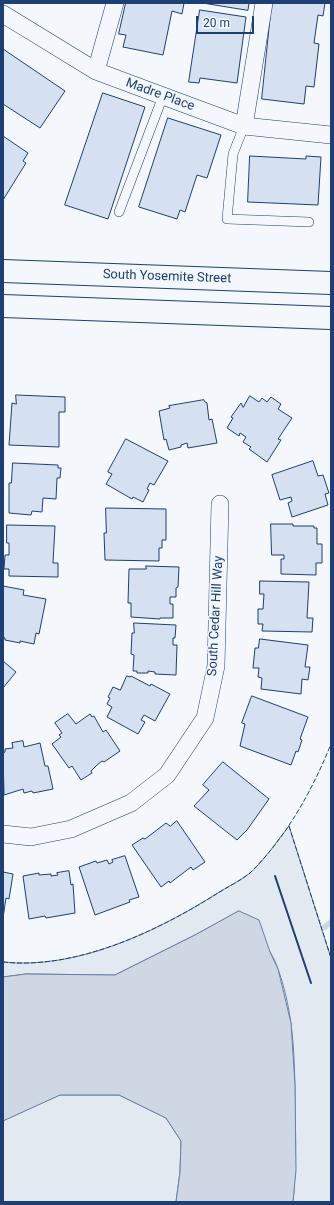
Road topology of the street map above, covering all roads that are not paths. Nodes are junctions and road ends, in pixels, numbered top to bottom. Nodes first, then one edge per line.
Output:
1 (115, 3) edge
2 (264, 3) edge
3 (3, 14) edge
4 (96, 71) junction
5 (163, 96) junction
6 (244, 126) junction
7 (331, 135) edge
8 (119, 212) dead end
9 (310, 222) dead end
10 (3, 271) edge
11 (331, 283) edge
12 (3, 306) edge
13 (331, 318) edge
14 (220, 504) dead end
15 (3, 834) edge

1 - 4 street
2 - 6 street
3 - 4 street, Madre Place
4 - 5 street, Madre Place
5 - 6 street, Madre Place
5 - 8 lane
6 - 7 street, Madre Place
6 - 9 lane
10 - 11 main road, South Yosemite Street
12 - 13 main road
14 - 15 street, South Cedar Hill Way

